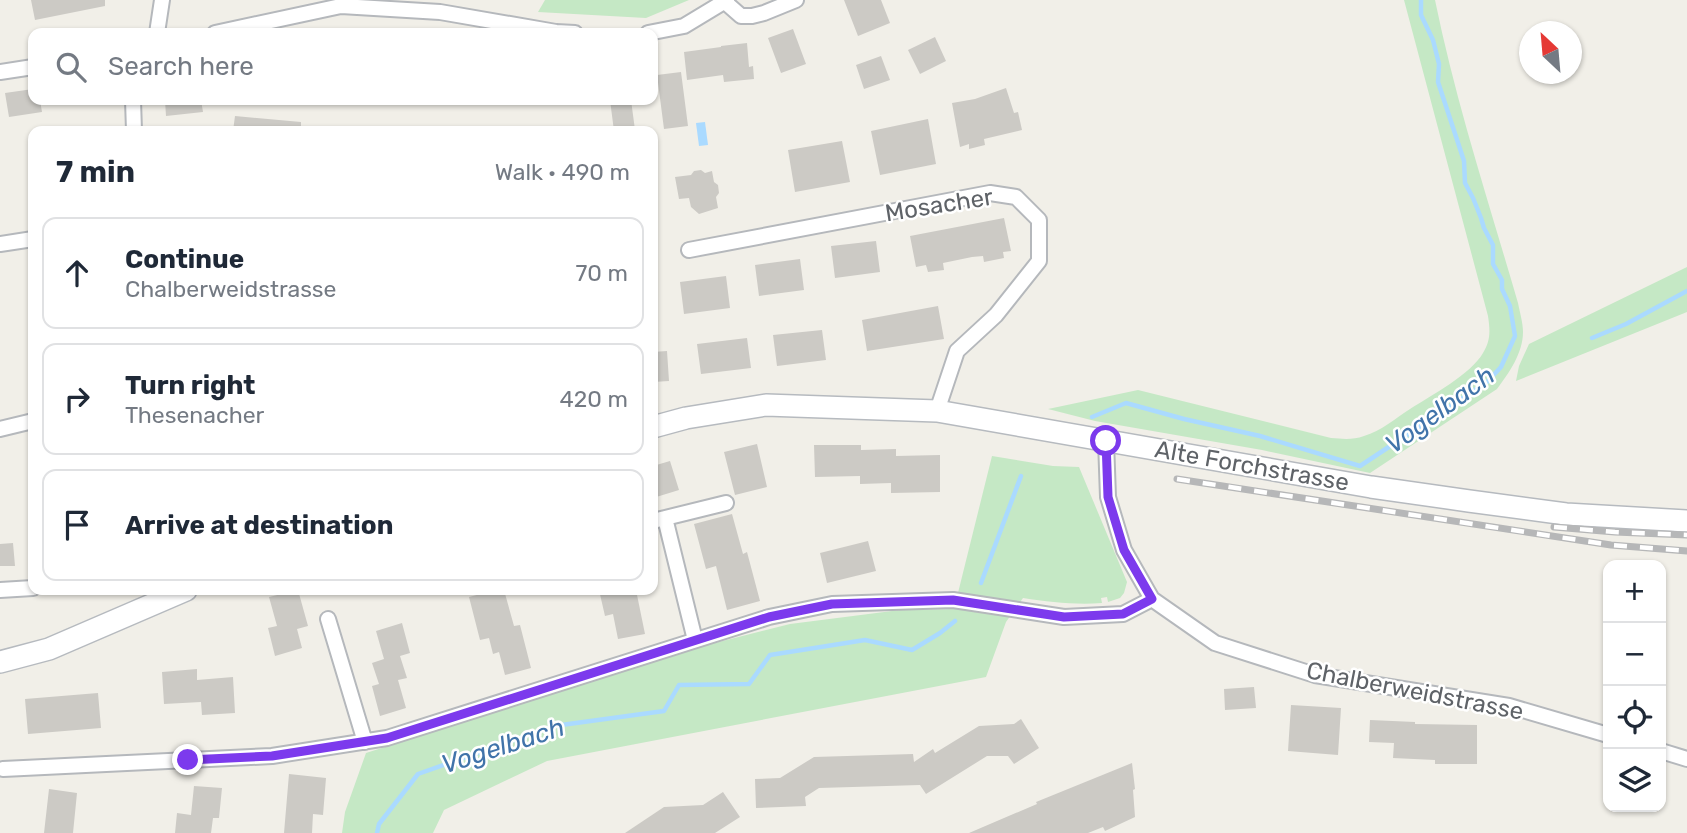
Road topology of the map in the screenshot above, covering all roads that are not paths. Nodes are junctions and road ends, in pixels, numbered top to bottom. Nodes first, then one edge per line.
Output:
1 (162, 0) edge
2 (796, 0) edge
3 (726, 1) edge
4 (445, 6) edge
5 (158, 28) edge
6 (238, 28) edge
7 (539, 28) edge
8 (658, 31) edge
9 (28, 68) edge
10 (0, 72) edge
11 (133, 105) edge
12 (134, 126) edge
13 (28, 240) edge
14 (0, 244) edge
15 (689, 250) dead end
16 (937, 411) junction
17 (28, 422) edge
18 (658, 426) edge
19 (0, 429) edge
20 (1106, 441) junction
21 (726, 503) dead end
22 (659, 519) edge
23 (1687, 521) edge
24 (28, 588) edge
25 (0, 590) edge
26 (174, 595) edge
27 (1152, 599) junction
28 (328, 619) dead end
29 (695, 640) junction
30 (0, 662) edge
31 (1603, 734) edge
32 (365, 742) junction
33 (1666, 753) edge
34 (1687, 759) edge
35 (3, 769) dead end

1 - 5 street
2 - 3 street
3 - 8 street
4 - 6 street
4 - 7 street
9 - 10 street
11 - 12 street
13 - 14 street
15 - 16 street, Mosacher
16 - 18 street, Alte Forchstrasse
16 - 20 street, Alte Forchstrasse
17 - 19 street
20 - 23 street, Alte Forchstrasse
20 - 27 street, Chalberweidstrasse
21 - 22 street
22 - 29 street
24 - 25 street
26 - 30 street
27 - 29 street
27 - 31 street, Chalberweidstrasse
28 - 32 street
29 - 32 street
32 - 35 street
33 - 34 street

